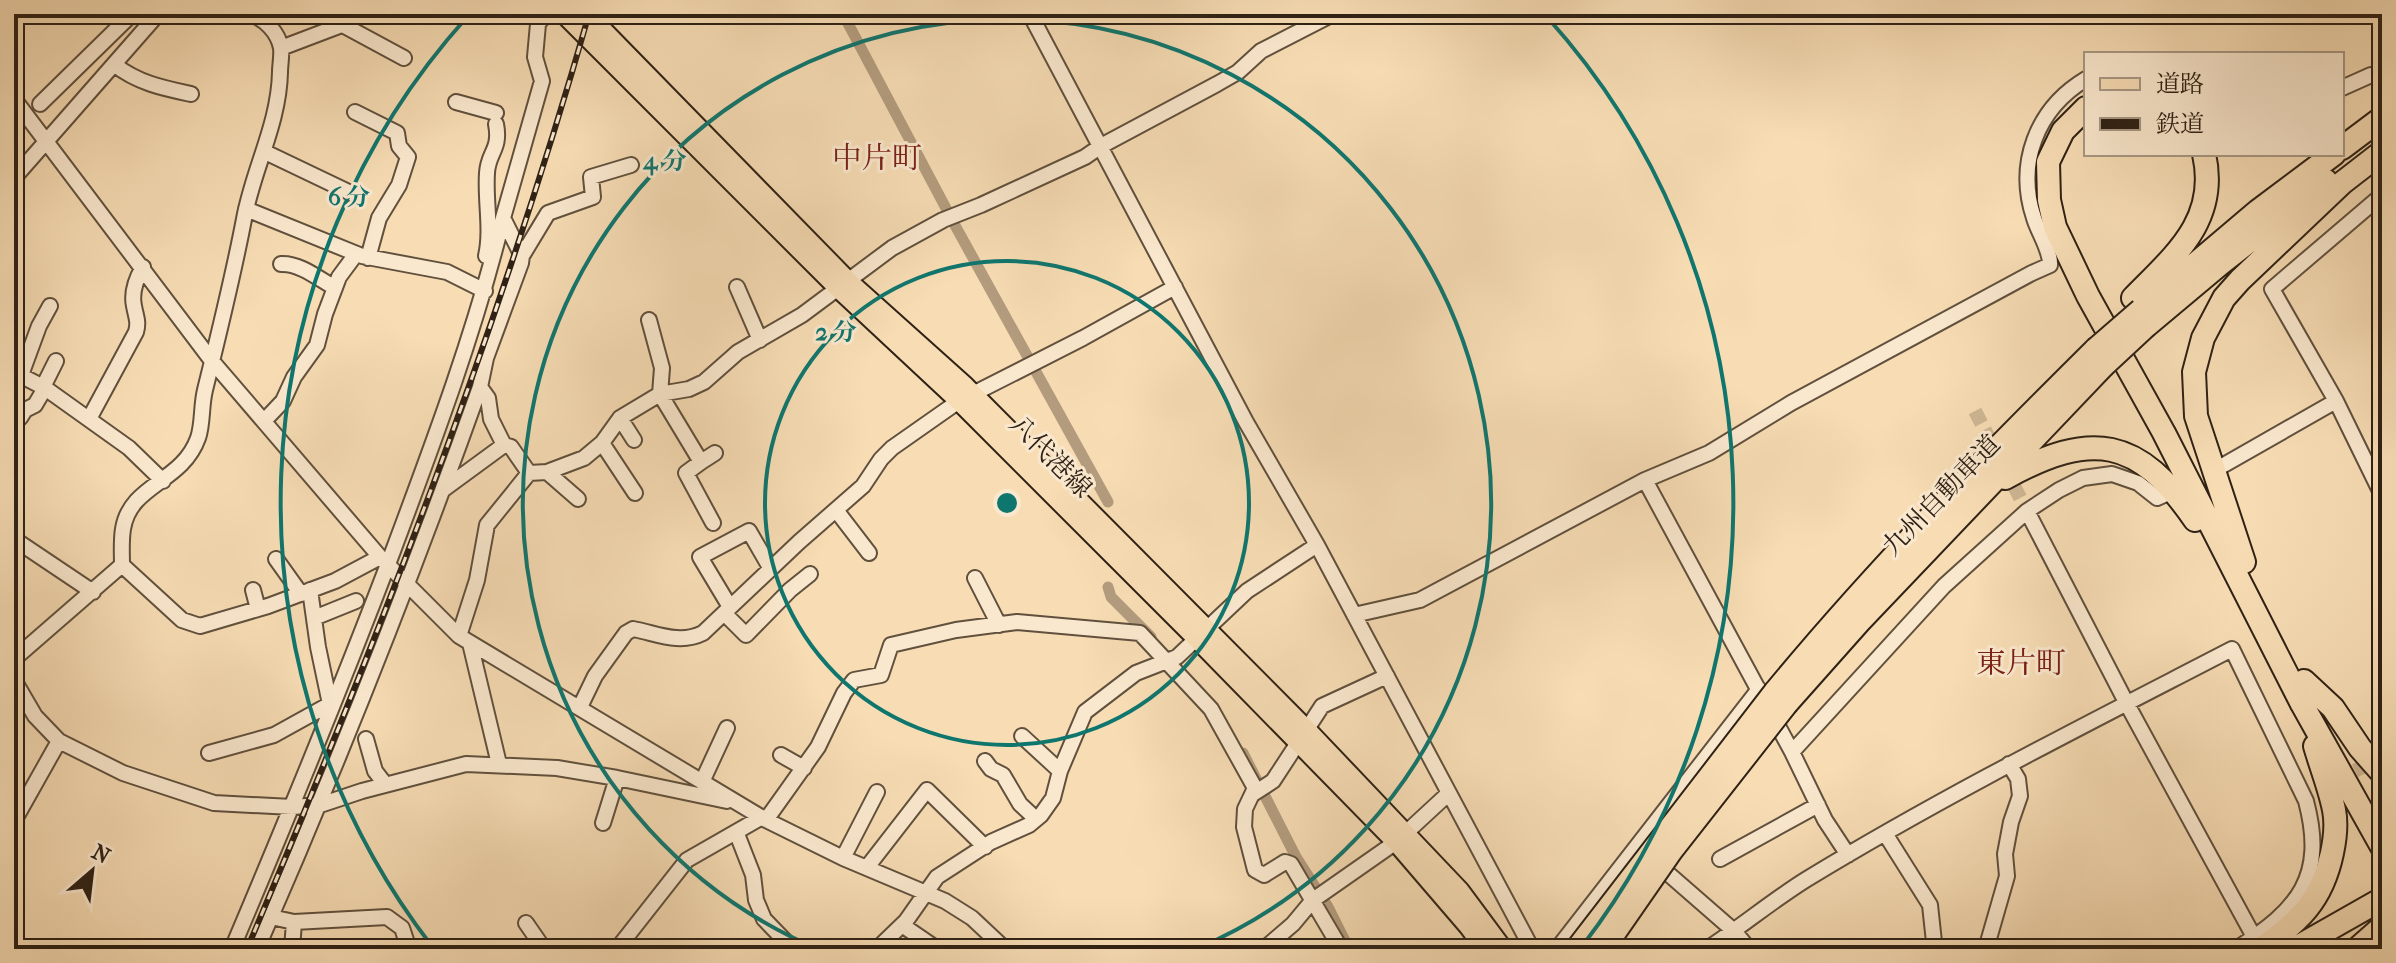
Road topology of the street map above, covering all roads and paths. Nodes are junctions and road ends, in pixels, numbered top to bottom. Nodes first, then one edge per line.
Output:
1 (132, 14) edge
2 (158, 14) edge
3 (250, 14) edge
4 (545, 14) edge
5 (564, 14) edge
6 (587, 14) edge
7 (1030, 14) edge
8 (1333, 14) edge
9 (346, 19) edge
10 (281, 48) junction
11 (86, 58) junction
12 (404, 58) dead end
13 (115, 65) junction
14 (2382, 77) edge
15 (103, 78) junction
16 (2084, 80) edge
17 (2344, 87) edge
18 (191, 94) dead end
19 (14, 99) edge
20 (456, 102) dead end
21 (40, 104) dead end
22 (2382, 109) edge
23 (2084, 110) edge
24 (355, 112) dead end
25 (14, 118) edge
26 (2382, 118) edge
27 (2084, 124) edge
28 (2344, 124) edge
29 (14, 135) edge
30 (2382, 140) edge
31 (47, 142) junction
32 (1101, 146) junction
33 (2344, 146) edge
34 (265, 152) junction
35 (2382, 152) edge
36 (2204, 156) edge
37 (2331, 156) edge
38 (631, 165) dead end
39 (14, 178) edge
40 (2382, 195) edge
41 (357, 196) dead end
42 (246, 209) junction
43 (503, 218) junction
44 (362, 256) junction
45 (522, 256) junction
46 (281, 264) dead end
47 (143, 267) junction
48 (844, 285) junction
49 (737, 287) dead end
50 (1175, 287) junction
51 (335, 288) junction
52 (482, 290) junction
53 (50, 306) dead end
54 (2140, 311) junction
55 (649, 320) dead end
56 (760, 340) junction
57 (2097, 350) junction
58 (56, 361) dead end
59 (212, 361) junction
60 (18, 373) edge
61 (480, 387) junction
62 (44, 388) junction
63 (660, 394) junction
64 (966, 398) junction
65 (2336, 401) junction
66 (20, 418) dead end
67 (620, 418) junction
68 (89, 419) junction
69 (265, 420) junction
70 (634, 440) dead end
71 (602, 443) junction
72 (504, 445) junction
73 (715, 453) dead end
74 (701, 462) junction
75 (2222, 466) dead end
76 (547, 472) junction
77 (529, 473) junction
78 (1645, 480) junction
79 (163, 481) junction
80 (444, 489) junction
81 (635, 493) dead end
82 (2166, 494) dead end
83 (2382, 495) edge
84 (578, 499) dead end
85 (1973, 501) junction
86 (836, 510) junction
87 (2027, 511) junction
88 (713, 523) dead end
89 (14, 539) edge
90 (1317, 545) junction
91 (869, 553) dead end
92 (276, 559) dead end
93 (384, 561) junction
94 (122, 565) junction
95 (771, 569) junction
96 (2241, 571) junction
97 (810, 574) dead end
98 (975, 578) dead end
99 (407, 587) junction
100 (253, 590) dead end
101 (93, 592) junction
102 (306, 592) junction
103 (356, 601) dead end
104 (258, 609) junction
105 (727, 610) junction
106 (1354, 615) junction
107 (314, 618) junction
108 (999, 625) junction
109 (1201, 634) junction
110 (464, 639) junction
111 (14, 659) edge
112 (1169, 659) junction
113 (1387, 676) junction
114 (14, 680) edge
115 (2304, 681) junction
116 (1773, 695) junction
117 (2127, 704) junction
118 (2302, 704) junction
119 (580, 707) junction
120 (727, 728) dead end
121 (1022, 736) dead end
122 (1302, 736) junction
123 (366, 739) dead end
124 (59, 741) junction
125 (1792, 752) junction
126 (209, 753) dead end
127 (781, 755) dead end
128 (985, 761) dead end
129 (2380, 763) edge
130 (499, 764) junction
131 (2009, 764) junction
132 (804, 768) junction
133 (1060, 771) junction
134 (381, 778) junction
135 (617, 778) junction
136 (702, 782) junction
137 (877, 792) dead end
138 (1254, 793) junction
139 (1449, 793) junction
140 (320, 805) junction
141 (743, 805) junction
142 (1818, 805) junction
143 (292, 807) junction
144 (764, 818) junction
145 (1036, 819) junction
146 (14, 821) edge
147 (603, 823) dead end
148 (2382, 823) edge
149 (737, 834) junction
150 (1886, 835) junction
151 (1401, 837) junction
152 (985, 847) junction
153 (2382, 847) edge
154 (1636, 849) junction
155 (1848, 855) junction
156 (843, 858) junction
157 (1720, 859) dead end
158 (868, 866) junction
159 (926, 892) junction
160 (2382, 899) edge
161 (1313, 900) junction
162 (2382, 910) edge
163 (271, 917) junction
164 (294, 922) junction
165 (526, 923) dead end
166 (902, 925) junction
167 (2382, 927) edge
168 (1734, 931) junction
169 (2258, 943) edge
170 (1993, 947) edge
171 (232, 949) edge
172 (257, 949) edge
173 (292, 949) edge
174 (409, 949) edge
175 (544, 949) edge
176 (617, 949) edge
177 (793, 949) edge
178 (877, 949) edge
179 (937, 949) edge
180 (1005, 949) edge
181 (1264, 949) edge
182 (1341, 949) edge
183 (1485, 949) edge
184 (1503, 949) edge
185 (1532, 949) edge
186 (1557, 949) edge
187 (1577, 949) edge
188 (1603, 949) edge
189 (1707, 949) edge
190 (1749, 949) edge
191 (1937, 949) edge
192 (2236, 949) edge
193 (2294, 949) edge
194 (2314, 949) edge
195 (2357, 949) edge

1 - 11 street
2 - 13 street
3 - 10 street
4 - 43 street
5 - 48 main road, 八代港線
6 - 48 main road, 八代港線
7 - 32 street
8 - 32 street
9 - 10 street
9 - 12 street
10 - 34 street
11 - 15 street
11 - 21 street
13 - 15 street
13 - 18 street
14 - 17 street
15 - 31 street
16 - 78 street
19 - 31 street
20 - 52 street
22 - 28 highway
23 - 96 highway
24 - 44 street
25 - 29 street
26 - 33 highway
27 - 96 highway
30 - 54 highway, 九州自動車道
31 - 39 street
31 - 47 street
32 - 48 street
32 - 50 street
34 - 41 street
34 - 42 street
35 - 96 highway
36 - 54 highway
37 - 54 highway, 九州自動車道
38 - 45 street
40 - 65 street
42 - 44 street
42 - 59 street
43 - 45 street
43 - 52 street
44 - 51 street
44 - 52 street
45 - 61 street
46 - 51 street
47 - 59 street
47 - 68 street
48 - 56 street
48 - 64 main road, 八代港線
49 - 56 street
50 - 64 street
50 - 90 street
51 - 69 street
52 - 93 street
53 - 60 street
54 - 57 highway, 九州自動車道, bridge
55 - 63 street
56 - 63 street
57 - 85 highway, 九州自動車道
57 - 116 highway, 九州自動車道
58 - 62 street
59 - 69 street
59 - 79 street
60 - 62 street
61 - 72 street
61 - 80 street
62 - 66 street
62 - 68 street
63 - 67 street
63 - 74 street
64 - 86 street
64 - 109 main road, 八代港線
65 - 75 street
65 - 83 street
67 - 70 street
67 - 71 street
68 - 79 street
69 - 93 street
71 - 76 street
71 - 81 street
72 - 77 street
72 - 80 street
73 - 74 street
74 - 88 street
76 - 77 street
76 - 84 street
77 - 110 street
78 - 106 street
78 - 116 street
79 - 94 street
80 - 99 street
82 - 87 street
85 - 96 highway
85 - 116 highway, 九州自動車道
86 - 91 street
86 - 95 street
87 - 117 street
87 - 125 street
89 - 101 street
90 - 106 street
90 - 109 street
92 - 102 street
93 - 99 street
93 - 102 street
93 - 143 street
94 - 101 street
94 - 104 street
95 - 105 street
95 - 105 street
96 - 115 highway
96 - 118 highway
97 - 105 street
98 - 108 street
99 - 110 street
99 - 140 street
100 - 104 street
101 - 111 street
102 - 104 street
102 - 107 street
103 - 107 street
105 - 119 street
106 - 113 street
107 - 126 street
108 - 112 street
108 - 132 street
109 - 112 street
109 - 122 main road, 八代港線
110 - 119 street
110 - 130 street
112 - 133 street
112 - 138 street
113 - 122 street
113 - 139 street
114 - 124 street
115 - 129 highway
115 - 148 highway
116 - 125 street
116 - 154 street
116 - 187 highway, 九州自動車道, bridge
116 - 188 highway, 九州自動車道, bridge
117 - 131 street
117 - 169 street
117 - 169 street
118 - 153 highway
118 - 169 highway
119 - 136 street
120 - 136 street
121 - 133 street
122 - 138 street
122 - 151 main road, 八代港線
123 - 134 street
124 - 143 street
124 - 146 street
125 - 142 street
127 - 132 street
128 - 145 street
130 - 134 street
130 - 135 street
131 - 150 street
131 - 170 street
132 - 144 street
133 - 145 street
134 - 140 street
135 - 141 street
135 - 147 street
136 - 141 street
137 - 156 street
138 - 161 street
139 - 151 street
139 - 185 street
140 - 143 street
140 - 163 street
141 - 144 street
142 - 155 street
142 - 157 street
143 - 171 street
144 - 149 street
144 - 156 street
145 - 152 street
149 - 176 street
149 - 177 street
150 - 155 street
150 - 191 street
151 - 161 street
151 - 183 main road, 八代港線
151 - 184 main road, 八代港線
152 - 158 street
152 - 159 street
154 - 168 street
154 - 186 street
155 - 168 street
156 - 158 street
158 - 159 street
159 - 166 street
159 - 180 street
160 - 193 highway
161 - 181 street
161 - 182 street
162 - 194 highway
163 - 164 street
163 - 172 street
164 - 173 street
164 - 174 street
165 - 175 street
166 - 178 street
166 - 179 street
167 - 195 highway
168 - 189 street
168 - 190 street
169 - 192 street

